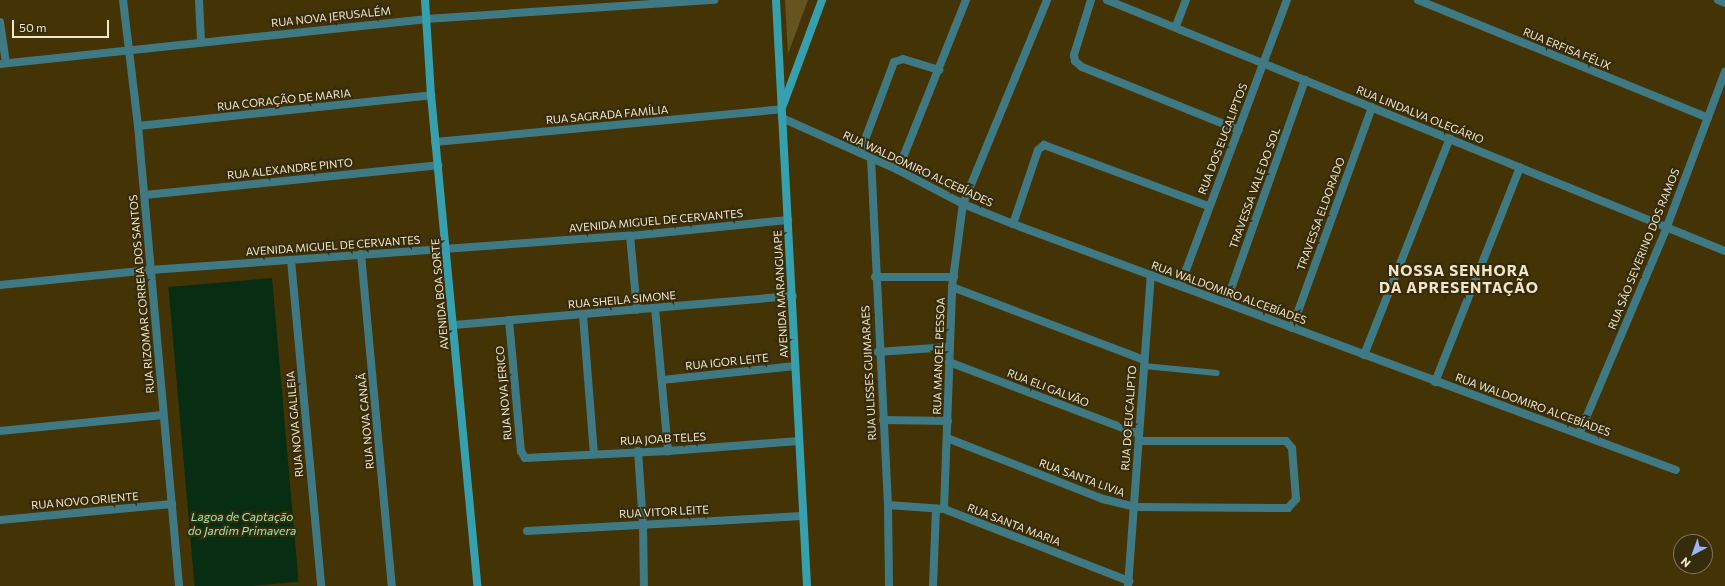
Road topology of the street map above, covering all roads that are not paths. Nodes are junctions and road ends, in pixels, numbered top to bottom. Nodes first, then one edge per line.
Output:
1 (123, 0) edge
2 (199, 0) edge
3 (425, 0) edge
4 (714, 0) edge
5 (776, 0) edge
6 (822, 0) edge
7 (966, 0) edge
8 (1047, 0) edge
9 (1091, 0) edge
10 (1186, 0) edge
11 (1287, 0) edge
12 (1418, 0) edge
13 (1718, 0) edge
14 (1111, 1) edge
15 (1725, 3) edge
16 (426, 19) junction
17 (0, 22) edge
18 (1176, 26) junction
19 (201, 41) junction
20 (129, 50) junction
21 (1264, 62) junction
22 (3, 63) edge
23 (939, 70) junction
24 (1725, 72) edge
25 (1305, 80) junction
26 (431, 95) junction
27 (1372, 107) junction
28 (782, 109) junction
29 (782, 118) junction
30 (1708, 118) junction
31 (138, 126) junction
32 (1239, 130) junction
33 (1450, 138) junction
34 (436, 142) junction
35 (860, 153) junction
36 (871, 158) junction
37 (438, 165) junction
38 (1520, 167) junction
39 (898, 170) junction
40 (145, 195) junction
41 (963, 204) junction
42 (1208, 206) junction
43 (788, 220) junction
44 (1012, 224) junction
45 (1666, 228) junction
46 (630, 236) junction
47 (447, 248) junction
48 (1725, 250) edge
49 (361, 254) junction
50 (291, 260) junction
51 (150, 270) junction
52 (1150, 275) junction
53 (875, 277) junction
54 (954, 278) junction
55 (0, 285) edge
56 (1180, 286) junction
57 (952, 288) junction
58 (793, 296) junction
59 (1226, 303) junction
60 (655, 308) junction
61 (637, 310) junction
62 (583, 315) junction
63 (508, 320) junction
64 (454, 325) junction
65 (1292, 328) junction
66 (949, 347) junction
67 (878, 352) junction
68 (1364, 355) junction
69 (949, 362) junction
70 (1144, 363) junction
71 (795, 366) junction
72 (1217, 373) dead end
73 (662, 380) junction
74 (1435, 382) junction
75 (163, 415) junction
76 (883, 420) junction
77 (948, 421) junction
78 (0, 431) edge
79 (1580, 432) junction
80 (947, 438) junction
81 (1139, 438) junction
82 (799, 441) junction
83 (638, 451) junction
84 (668, 451) junction
85 (594, 454) junction
86 (529, 459) joint
87 (1676, 470) dead end
88 (172, 504) junction
89 (888, 505) junction
90 (1134, 507) junction
91 (1288, 508) joint
92 (940, 509) junction
93 (803, 516) junction
94 (0, 520) edge
95 (643, 525) junction
96 (527, 531) dead end
97 (1128, 584) edge
98 (179, 586) edge
99 (321, 586) edge
100 (392, 586) edge
101 (478, 586) edge
102 (644, 586) edge
103 (807, 586) edge
104 (889, 586) edge
105 (933, 586) edge

1 - 20 street, RUA RIZOMAR CORREIA DOS SANTOS
2 - 19 street
3 - 16 street, AVENIDA BOA SORTE
4 - 16 street, RUA NOVA JERUSALÉM
5 - 28 street, AVENIDA MARANGUAPE
6 - 28 street
7 - 23 street
8 - 41 street, RUA MANOEL PESSOA
9 - 32 street
10 - 18 street
11 - 21 street, RUA DOS EUCALIPTOS
12 - 30 street, RUA ERFISA FÉLIX
13 - 15 street
14 - 18 street, RUA LINDALVA OLEGÁRIO
16 - 19 street, RUA NOVA JERUSALÉM
16 - 26 street, AVENIDA BOA SORTE
17 - 22 street
18 - 21 street, RUA LINDALVA OLEGÁRIO
19 - 20 street, RUA NOVA JERUSALÉM
20 - 22 street, RUA NOVA JERUSALÉM
20 - 31 street, RUA RIZOMAR CORREIA DOS SANTOS
21 - 25 street, RUA LINDALVA OLEGÁRIO
21 - 32 street, RUA DOS EUCALIPTOS
23 - 35 street
23 - 39 street
24 - 30 street, RUA SÃO SEVERINO DOS RAMOS
25 - 27 street, RUA LINDALVA OLEGÁRIO
25 - 59 street, TRAVESSA VALE DO SOL
26 - 31 street, RUA CORAÇÃO DE MARIA
26 - 34 street, AVENIDA BOA SORTE
27 - 33 street, RUA LINDALVA OLEGÁRIO
27 - 65 street, TRAVESSA ELDORADO
28 - 29 street, AVENIDA MARANGUAPE
28 - 34 street, RUA SAGRADA FAMÍLIA
29 - 35 street, RUA WALDOMIRO ALCEBÍADES
29 - 43 street, AVENIDA MARANGUAPE
30 - 45 street, RUA SÃO SEVERINO DOS RAMOS
31 - 40 street, RUA RIZOMAR CORREIA DOS SANTOS
32 - 42 street, RUA DOS EUCALIPTOS
33 - 38 street, RUA LINDALVA OLEGÁRIO
33 - 68 street
34 - 37 street, AVENIDA BOA SORTE
35 - 36 street, RUA WALDOMIRO ALCEBÍADES
36 - 39 street, RUA WALDOMIRO ALCEBÍADES
36 - 53 street, RUA ULISSES GUIMARAES
37 - 40 street, RUA ALEXANDRE PINTO
37 - 47 street, AVENIDA BOA SORTE
38 - 45 street, RUA LINDALVA OLEGÁRIO
38 - 74 street
39 - 41 street, RUA WALDOMIRO ALCEBÍADES
40 - 51 street, RUA RIZOMAR CORREIA DOS SANTOS
41 - 44 street, RUA WALDOMIRO ALCEBÍADES
41 - 54 street, RUA MANOEL PESSOA
42 - 44 street
42 - 56 street, RUA DOS EUCALIPTOS
43 - 46 street, AVENIDA MIGUEL DE CERVANTES
43 - 58 street, AVENIDA MARANGUAPE
44 - 52 street, RUA WALDOMIRO ALCEBÍADES
45 - 48 street, RUA LINDALVA OLEGÁRIO
45 - 79 street, RUA SÃO SEVERINO DOS RAMOS
46 - 47 street, AVENIDA MIGUEL DE CERVANTES
46 - 61 street
47 - 49 street, AVENIDA MIGUEL DE CERVANTES
47 - 64 street, AVENIDA BOA SORTE
49 - 50 street, AVENIDA MIGUEL DE CERVANTES
49 - 100 street, RUA NOVA CANAÃ
50 - 51 street, AVENIDA MIGUEL DE CERVANTES
50 - 99 street, RUA NOVA GALILEIA
51 - 55 street, AVENIDA MIGUEL DE CERVANTES
51 - 75 street, RUA RIZOMAR CORREIA DOS SANTOS
52 - 56 street, RUA WALDOMIRO ALCEBÍADES
52 - 70 street, RUA DO EUCALIPTO
53 - 54 street
53 - 67 street, RUA ULISSES GUIMARAES
54 - 57 street, RUA MANOEL PESSOA
56 - 59 street, RUA WALDOMIRO ALCEBÍADES
57 - 66 street, RUA MANOEL PESSOA
57 - 70 street
58 - 60 street, RUA SHEILA SIMONE
58 - 71 street, AVENIDA MARANGUAPE
59 - 65 street, RUA WALDOMIRO ALCEBÍADES
60 - 61 street, RUA SHEILA SIMONE
60 - 73 street
61 - 62 street, RUA SHEILA SIMONE
62 - 63 street, RUA SHEILA SIMONE
62 - 85 street
63 - 64 street, RUA SHEILA SIMONE
63 - 86 street, RUA NOVA JERICO
64 - 101 street, AVENIDA BOA SORTE
65 - 68 street, RUA WALDOMIRO ALCEBÍADES
66 - 67 street
66 - 69 street, RUA MANOEL PESSOA
67 - 76 street, RUA ULISSES GUIMARAES
68 - 74 street, RUA WALDOMIRO ALCEBÍADES
69 - 77 street, RUA MANOEL PESSOA
69 - 81 street, RUA ELI GALVÃO
70 - 72 lane
70 - 81 street, RUA DO EUCALIPTO
71 - 73 street, RUA IGOR LEITE
71 - 82 street, AVENIDA MARANGUAPE
73 - 84 street
74 - 79 street, RUA WALDOMIRO ALCEBÍADES
75 - 78 street
75 - 88 street, RUA RIZOMAR CORREIA DOS SANTOS
76 - 77 street
76 - 89 street, RUA ULISSES GUIMARAES
77 - 80 street, RUA MANOEL PESSOA
79 - 87 street, RUA WALDOMIRO ALCEBÍADES
80 - 90 street, RUA SANTA LIVIA
80 - 92 street, RUA MANOEL PESSOA
81 - 90 street, RUA DO EUCALIPTO
81 - 91 street, RUA ELI GALVÃO
82 - 84 street, RUA JOAB TELES
82 - 93 street, AVENIDA MARANGUAPE
83 - 84 street, RUA JOAB TELES
83 - 85 street, RUA JOAB TELES
83 - 95 street
85 - 86 street, RUA JOAB TELES
88 - 94 street, RUA NOVO ORIENTE
88 - 98 street, RUA RIZOMAR CORREIA DOS SANTOS
89 - 92 street, RUA SANTA MARIA
89 - 104 street, RUA ULISSES GUIMARAES
90 - 91 street, RUA SANTA LIVIA
90 - 97 street, RUA DO EUCALIPTO
92 - 97 street, RUA SANTA MARIA
92 - 105 street, RUA MANOEL PESSOA
93 - 95 street, RUA VITOR LEITE
93 - 103 street, AVENIDA MARANGUAPE
95 - 96 street, RUA VITOR LEITE
95 - 102 street

